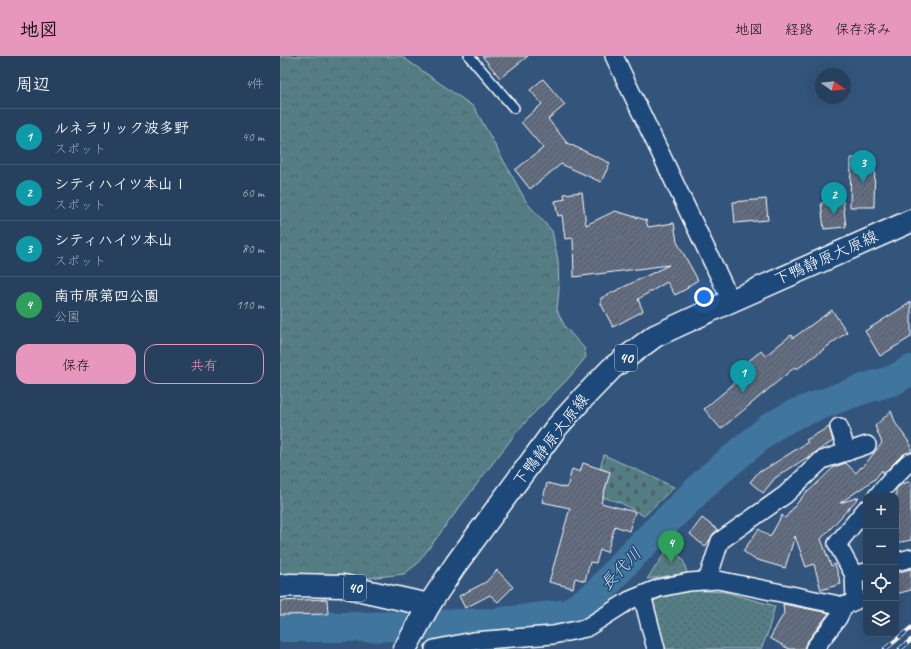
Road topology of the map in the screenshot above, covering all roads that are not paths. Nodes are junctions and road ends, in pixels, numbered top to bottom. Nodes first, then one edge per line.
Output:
1 (470, 56) edge
2 (614, 56) edge
3 (514, 108) dead end
4 (911, 221) edge
5 (731, 301) junction
6 (839, 427) dead end
7 (867, 445) dead end
8 (847, 452) junction
9 (911, 462) edge
10 (880, 493) edge
11 (863, 513) edge
12 (911, 558) edge
13 (899, 561) edge
14 (860, 574) edge
15 (706, 581) junction
16 (280, 586) edge
17 (642, 595) junction
18 (844, 606) junction
19 (427, 609) junction
20 (405, 648) edge
21 (434, 649) edge
22 (656, 649) edge
23 (814, 649) edge

1 - 3 lane
2 - 5 street
4 - 5 main road, 下鴨静原大原線 / 40
5 - 19 main road, 下鴨静原大原線 / 40
6 - 8 street
7 - 8 street
8 - 15 street
9 - 10 street
11 - 14 street
12 - 13 street
14 - 18 street
15 - 17 street
15 - 18 street
16 - 19 main road, 40
17 - 21 street
17 - 22 street
18 - 23 street
19 - 20 main road, 下鴨静原大原線

